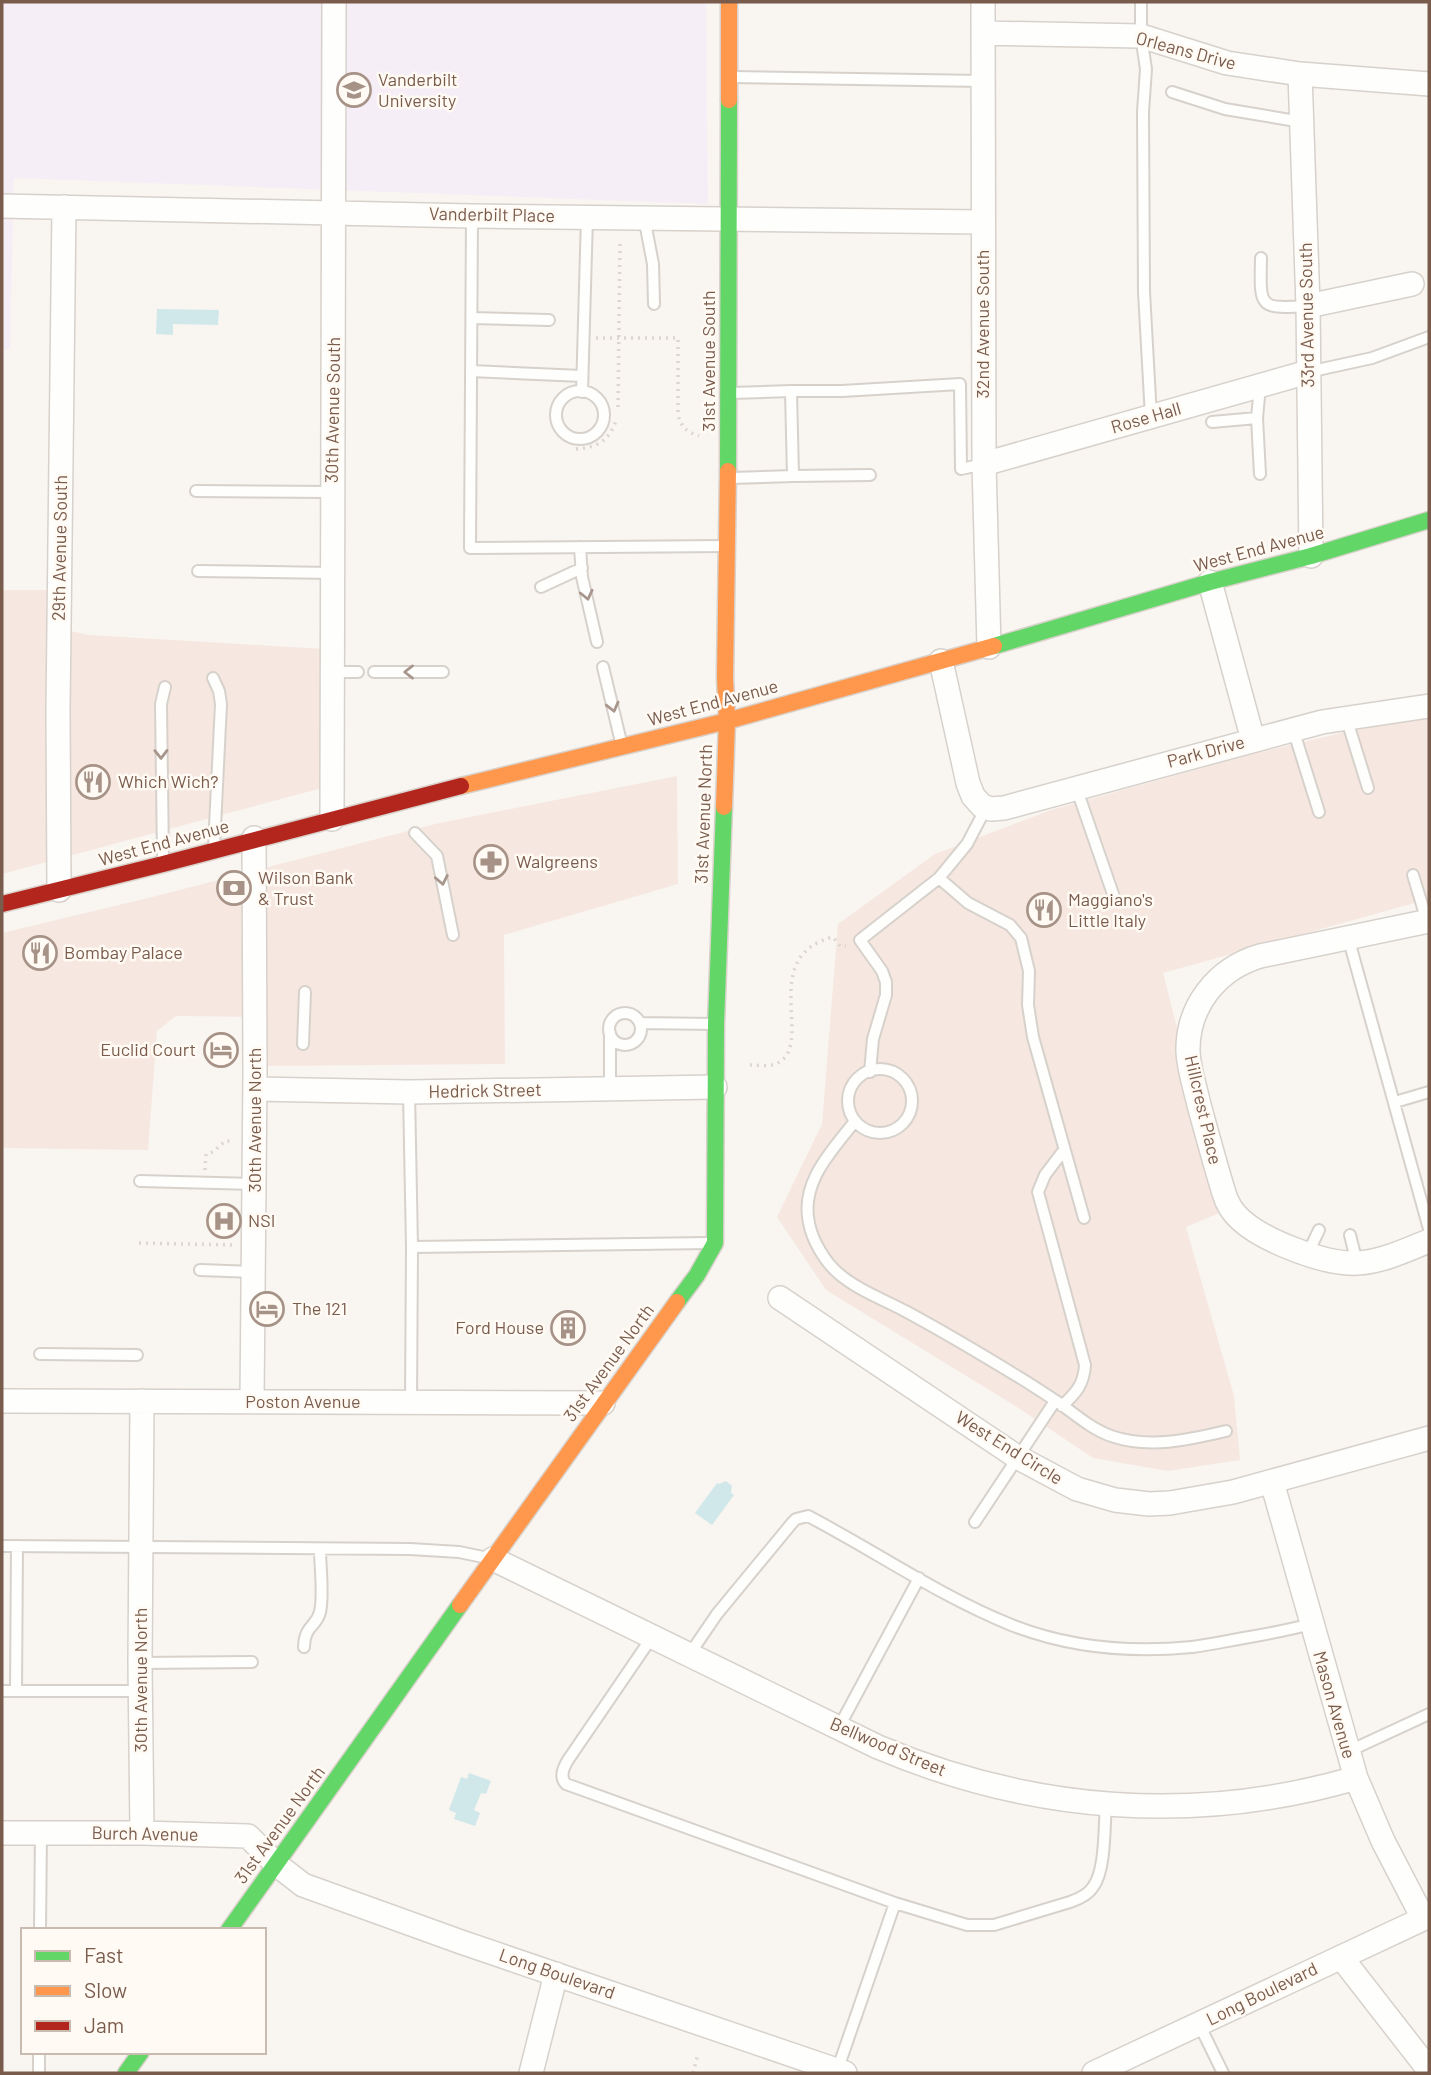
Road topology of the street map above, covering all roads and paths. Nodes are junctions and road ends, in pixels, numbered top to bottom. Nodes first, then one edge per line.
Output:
1 (334, 2) edge
2 (729, 2) edge
3 (983, 2) edge
4 (1141, 2) edge
5 (983, 33) junction
6 (1141, 36) junction
7 (1300, 74) junction
8 (729, 77) junction
9 (983, 81) junction
10 (1429, 84) edge
11 (1172, 92) dead end
12 (1302, 122) junction
13 (2, 206) edge
14 (64, 207) junction
15 (335, 212) junction
16 (472, 216) junction
17 (587, 217) junction
18 (644, 217) junction
19 (728, 219) junction
20 (983, 222) junction
21 (620, 239) dead end
22 (1261, 258) dead end
23 (1412, 284) dead end
24 (654, 304) dead end
25 (1308, 306) junction
26 (472, 318) junction
27 (549, 320) dead end
28 (1429, 337) edge
29 (583, 338) junction
30 (619, 338) junction
31 (471, 371) junction
32 (1308, 372) junction
33 (582, 376) junction
34 (984, 383) junction
35 (960, 384) junction
36 (1260, 386) junction
37 (791, 391) junction
38 (582, 392) junction
39 (728, 393) junction
40 (618, 407) dead end
41 (1152, 417) junction
42 (617, 418) dead end
43 (1257, 418) junction
44 (1212, 422) dead end
45 (699, 436) dead end
46 (576, 444) junction
47 (984, 464) junction
48 (1260, 474) dead end
49 (870, 475) dead end
50 (793, 477) junction
51 (728, 478) junction
52 (196, 491) dead end
53 (333, 492) junction
54 (1429, 520) edge
55 (728, 546) junction
56 (580, 547) junction
57 (1311, 556) junction
58 (582, 568) junction
59 (198, 571) dead end
60 (332, 573) junction
61 (1210, 582) junction
62 (541, 587) dead end
63 (597, 642) dead end
64 (989, 647) junction
65 (941, 661) junction
66 (603, 667) dead end
67 (332, 672) junction
68 (358, 672) dead end
69 (374, 672) dead end
70 (443, 672) dead end
71 (213, 677) dead end
72 (165, 687) dead end
73 (1429, 706) edge
74 (1346, 717) junction
75 (727, 720) junction
76 (1293, 729) junction
77 (1253, 740) junction
78 (622, 746) junction
79 (1076, 787) junction
80 (1368, 788) dead end
81 (986, 808) junction
82 (1319, 812) dead end
83 (332, 819) junction
84 (415, 833) dead end
85 (254, 838) junction
86 (214, 849) junction
87 (163, 863) junction
88 (1413, 875) dead end
89 (939, 878) junction
90 (59, 890) junction
91 (1114, 897) dead end
92 (2, 904) edge
93 (1428, 921) edge
94 (453, 935) dead end
95 (1348, 937) junction
96 (864, 945) junction
97 (305, 992) dead end
98 (640, 1023) junction
99 (716, 1024) junction
100 (610, 1027) junction
101 (303, 1044) dead end
102 (750, 1065) dead end
103 (870, 1072) junction
104 (715, 1087) junction
105 (610, 1088) junction
106 (255, 1090) junction
107 (410, 1092) junction
108 (1429, 1092) edge
109 (1395, 1102) junction
110 (855, 1121) junction
111 (239, 1142) dead end
112 (1065, 1150) junction
113 (140, 1181) dead end
114 (205, 1182) junction
115 (254, 1184) junction
116 (1084, 1218) dead end
117 (1429, 1229) edge
118 (1318, 1230) dead end
119 (1350, 1235) dead end
120 (1429, 1241) edge
121 (139, 1243) dead end
122 (715, 1243) junction
123 (254, 1246) junction
124 (412, 1247) junction
125 (1307, 1255) junction
126 (1357, 1263) junction
127 (200, 1270) dead end
128 (254, 1272) junction
129 (780, 1297) dead end
130 (40, 1354) dead end
131 (137, 1355) dead end
132 (2, 1401) edge
133 (142, 1401) junction
134 (252, 1401) junction
135 (411, 1403) junction
136 (1058, 1403) junction
137 (603, 1404) junction
138 (1226, 1431) dead end
139 (1429, 1438) edge
140 (1017, 1457) junction
141 (1272, 1482) junction
142 (975, 1522) dead end
143 (2, 1546) edge
144 (17, 1546) junction
145 (141, 1548) junction
146 (320, 1549) junction
147 (493, 1559) junction
148 (919, 1578) junction
149 (1311, 1624) junction
150 (652, 1637) junction
151 (304, 1647) dead end
152 (689, 1655) junction
153 (252, 1662) dead end
154 (140, 1663) junction
155 (2, 1691) edge
156 (16, 1691) junction
157 (141, 1691) junction
158 (1429, 1714) edge
159 (839, 1727) junction
160 (1347, 1752) junction
161 (1356, 1778) junction
162 (1106, 1804) junction
163 (2, 1833) edge
164 (41, 1833) junction
165 (142, 1833) junction
166 (276, 1864) junction
167 (895, 1903) junction
168 (1426, 1917) edge
169 (40, 1928) edge
170 (230, 1928) edge
171 (1341, 1957) junction
172 (556, 1974) junction
173 (1199, 2024) junction
174 (39, 2054) edge
175 (141, 2054) edge
176 (698, 2054) dead end
177 (1429, 2070) edge
178 (841, 2072) edge
179 (39, 2073) edge
180 (127, 2073) edge
181 (531, 2073) edge
182 (693, 2073) edge
183 (1094, 2073) edge
184 (1223, 2073) edge

1 - 15 street, 30th Avenue South
2 - 8 main road, 31st Avenue South
3 - 5 street, 32nd Avenue South
4 - 6 lane
5 - 6 street, Orleans Drive
5 - 9 street, 32nd Avenue South
6 - 7 street, Orleans Drive
6 - 41 lane
7 - 10 street, Orleans Drive
7 - 12 street, 33rd Avenue South
8 - 9 lane
8 - 19 main road, 31st Avenue South
9 - 20 street, 32nd Avenue South
11 - 12 lane
12 - 25 street, 33rd Avenue South
13 - 14 street, Vanderbilt Place
14 - 15 street, Vanderbilt Place
14 - 90 street, 29th Avenue South
15 - 16 street, Vanderbilt Place
15 - 53 street, 30th Avenue South
16 - 17 street, Vanderbilt Place
16 - 26 lane
17 - 18 street, Vanderbilt Place
17 - 29 lane
18 - 19 street, Vanderbilt Place
18 - 24 lane
19 - 20 street, Vanderbilt Place
19 - 39 main road, 31st Avenue South
20 - 34 street, 32nd Avenue South
21 - 30 path
22 - 25 lane
23 - 25 street
25 - 32 street, 33rd Avenue South
26 - 27 lane
26 - 31 lane
28 - 32 lane
29 - 30 path
29 - 33 lane
30 - 40 path
30 - 45 path
31 - 33 lane
31 - 56 lane
32 - 36 street, Rose Hall
32 - 57 street, 33rd Avenue South
33 - 38 lane
34 - 35 lane
34 - 47 street, 32nd Avenue South
35 - 37 lane
35 - 47 lane
36 - 41 street, Rose Hall
36 - 43 lane
37 - 39 lane
37 - 50 lane
38 - 46 lane
38 - 46 lane
39 - 51 main road, 31st Avenue South
41 - 47 street, Rose Hall
42 - 46 path
43 - 44 lane
43 - 48 lane
47 - 64 street, 32nd Avenue South
49 - 50 lane
50 - 51 lane
51 - 55 main road, 31st Avenue South
52 - 53 lane
53 - 60 street, 30th Avenue South
54 - 57 main road, West End Avenue
55 - 56 lane
55 - 75 main road, 31st Avenue South
56 - 58 lane
57 - 61 main road, West End Avenue
58 - 62 lane
58 -> 63 lane
59 - 60 lane
60 - 67 street, 30th Avenue South
61 - 64 main road, West End Avenue
61 - 77 street
64 - 65 main road, West End Avenue
65 - 75 main road, West End Avenue
65 - 81 street
66 -> 78 lane
67 - 68 lane
67 - 83 street, 30th Avenue South
70 -> 69 lane
71 - 86 lane
72 -> 87 lane
73 - 74 street, Park Drive
74 - 76 street, Park Drive
74 - 80 lane
75 - 78 main road, West End Avenue
75 - 99 main road, 31st Avenue North
76 - 77 street, Park Drive
76 - 82 lane
77 - 79 street, Park Drive
78 - 83 main road, West End Avenue
79 - 81 street, Park Drive
79 - 91 lane
81 - 89 lane
83 - 85 main road, West End Avenue
84 -> 94 lane
85 - 86 main road, West End Avenue
85 - 106 street, 30th Avenue North
86 - 87 main road, West End Avenue
87 - 90 main road, West End Avenue
88 - 93 lane
89 - 96 lane
89 - 112 lane
90 - 92 main road, West End Avenue
93 - 95 street, Hillcrest Place
95 - 109 lane
95 - 125 street, Hillcrest Place
96 - 102 path
96 - 103 lane
97 - 101 lane
98 - 99 lane
98 - 100 lane
98 - 100 lane
99 - 104 main road, 31st Avenue North
100 - 105 lane
103 - 110 lane
103 - 110 lane
104 - 105 street, Hedrick Street
104 - 122 main road, 31st Avenue North
105 - 107 street, Hedrick Street
106 - 107 street, Hedrick Street
106 - 115 street, 30th Avenue North
107 - 124 lane
108 - 109 lane
109 - 117 lane
110 - 136 lane
111 - 114 path
112 - 116 lane
112 - 136 lane
113 - 114 lane
114 - 115 lane
115 - 123 street, 30th Avenue North
118 - 125 lane
119 - 126 lane
120 - 126 street, Hillcrest Place
121 - 123 path
122 - 124 lane
122 - 137 main road, 31st Avenue North
123 - 128 street, 30th Avenue North
124 - 135 lane
125 - 126 street, Hillcrest Place
127 - 128 lane
128 - 134 street, 30th Avenue North
129 - 140 street, West End Circle
130 - 131 lane
132 - 133 street, Poston Avenue
133 - 134 street, Poston Avenue
133 - 145 street, 30th Avenue North
134 - 135 street, Poston Avenue
135 - 137 street, Poston Avenue
136 - 138 lane
136 - 140 lane
137 - 147 main road, 31st Avenue North
139 - 141 street, West End Circle
140 - 141 street, West End Circle
140 - 142 lane
141 - 149 street, Mason Avenue
143 - 144 lane
144 - 145 lane
144 - 156 lane
145 - 146 lane
145 - 154 street, 30th Avenue North
146 - 147 lane
146 - 151 lane
147 - 150 street, Bellwood Street
147 - 166 main road, 31st Avenue North
148 - 149 lane
148 - 152 lane
148 - 159 lane
149 - 160 street, Mason Avenue
150 - 152 street, Bellwood Street
150 - 167 lane
152 - 159 street, Bellwood Street
153 - 154 lane
154 - 157 street, 30th Avenue North
155 - 156 lane
156 - 157 lane
157 - 165 street, 30th Avenue North
158 - 160 lane
159 - 162 street, Bellwood Street
160 - 161 street, Mason Avenue
161 - 162 street, Bellwood Street
161 - 168 street, Mason Avenue
162 - 167 lane
163 - 164 street, Burch Avenue
164 - 165 street, Burch Avenue
164 - 169 lane
165 - 166 street, Burch Avenue
166 - 170 main road, 31st Avenue North
166 - 172 street, Long Boulevard
167 - 178 lane
168 - 171 street, Long Boulevard
171 - 173 street, Long Boulevard
171 - 177 street
172 - 178 street, Long Boulevard
172 - 181 street
173 - 183 street, Long Boulevard
173 - 184 lane
174 - 179 lane
175 - 180 main road
176 - 182 path

